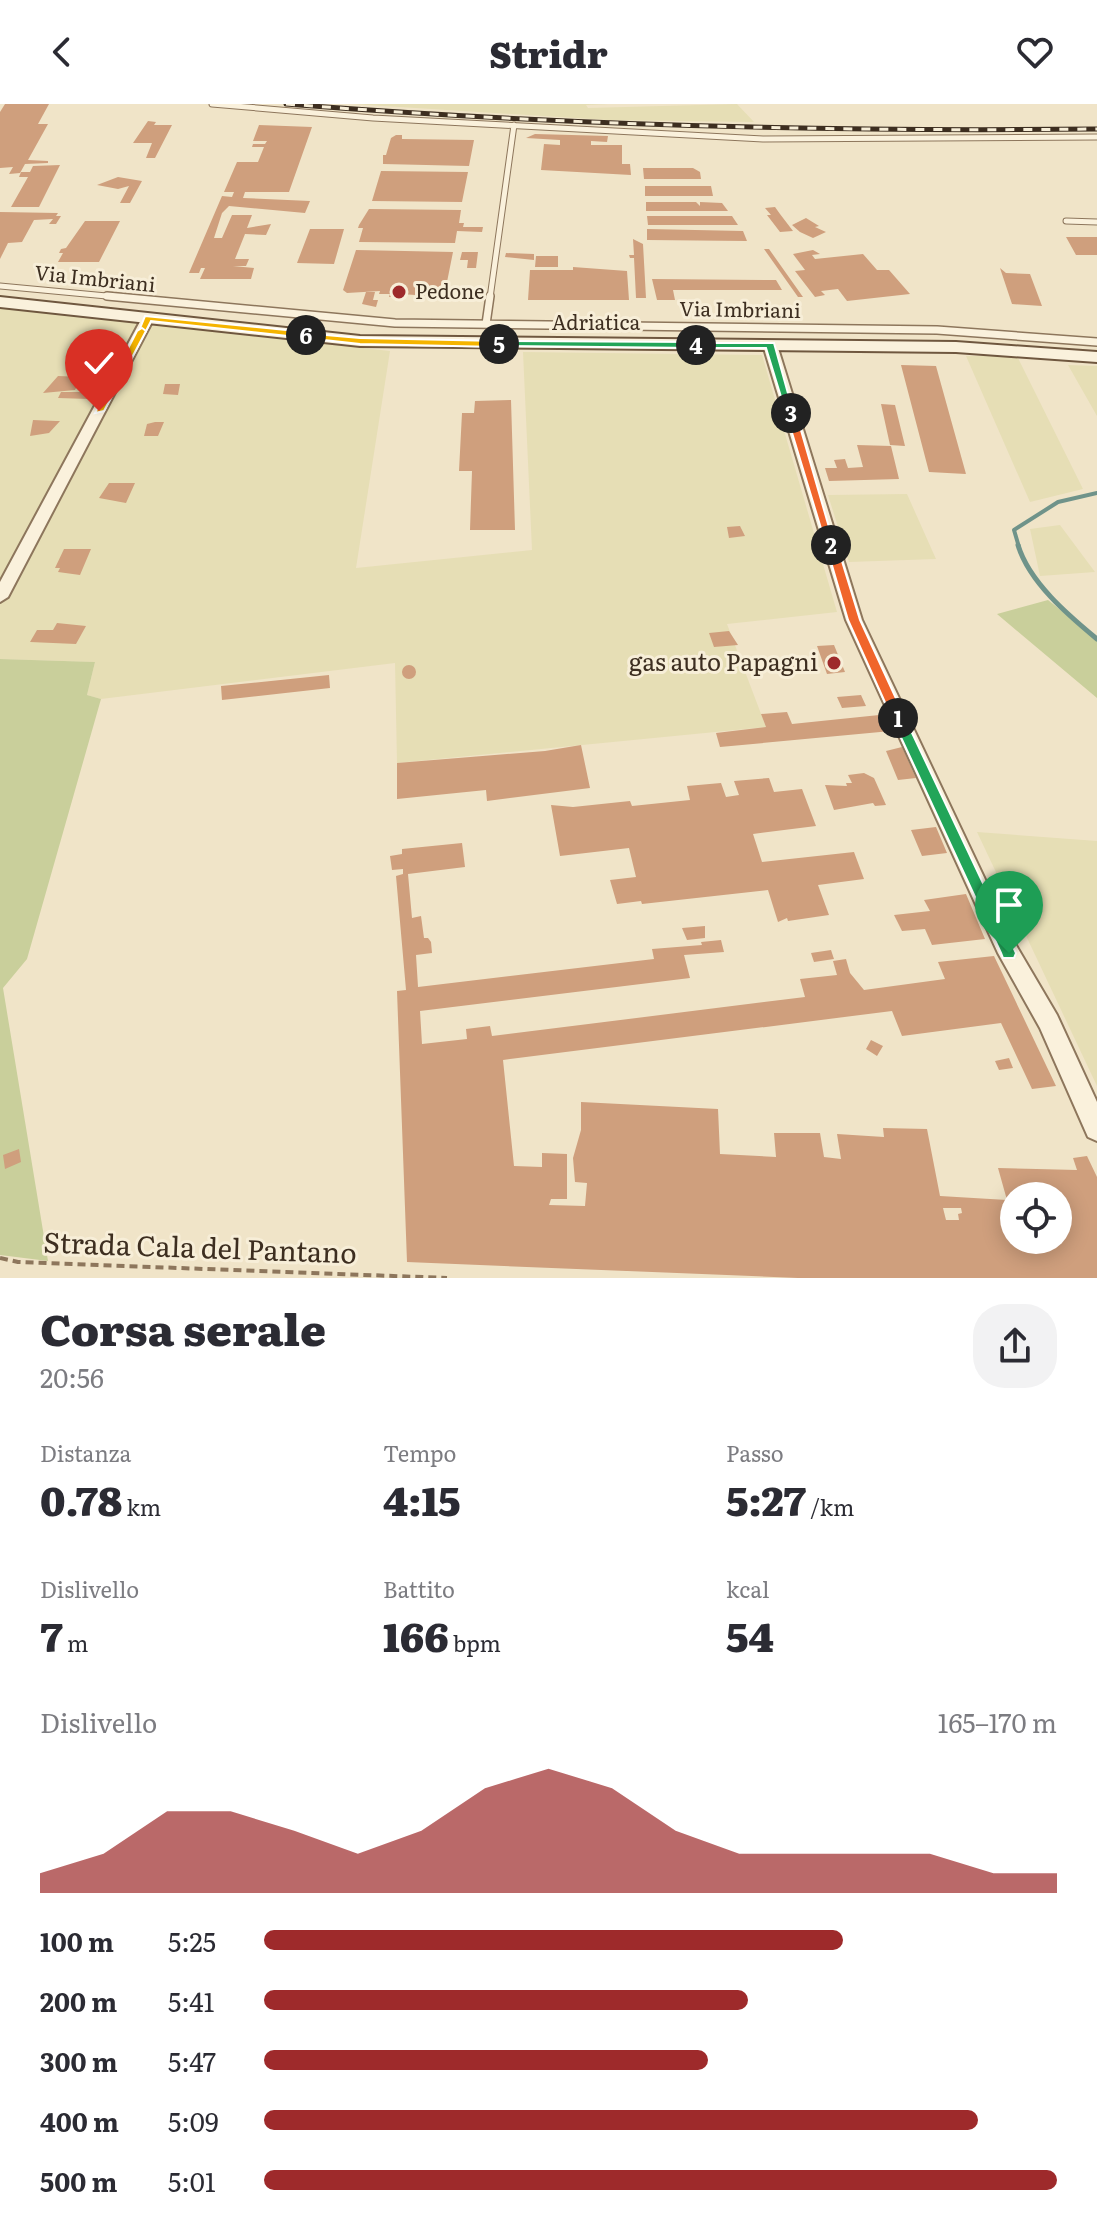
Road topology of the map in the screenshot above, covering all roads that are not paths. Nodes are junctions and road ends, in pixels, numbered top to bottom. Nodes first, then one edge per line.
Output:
1 (212, 104) edge
2 (514, 125) junction
3 (1097, 137) edge
4 (1066, 221) dead end
5 (1097, 222) edge
6 (0, 286) edge
7 (0, 302) edge
8 (148, 318) junction
9 (486, 324) junction
10 (1097, 342) edge
11 (770, 345) junction
12 (1097, 357) edge
13 (0, 597) edge
14 (1097, 1129) edge

1 - 2 lane
2 - 3 lane
2 - 9 lane
4 - 5 lane
6 - 9 lane, Via Imbriani
7 - 8 main road, Adriatica
8 - 11 main road, Adriatica
8 - 13 street
9 - 10 lane, Via Imbriani
11 - 12 main road, Adriatica
11 - 14 street

